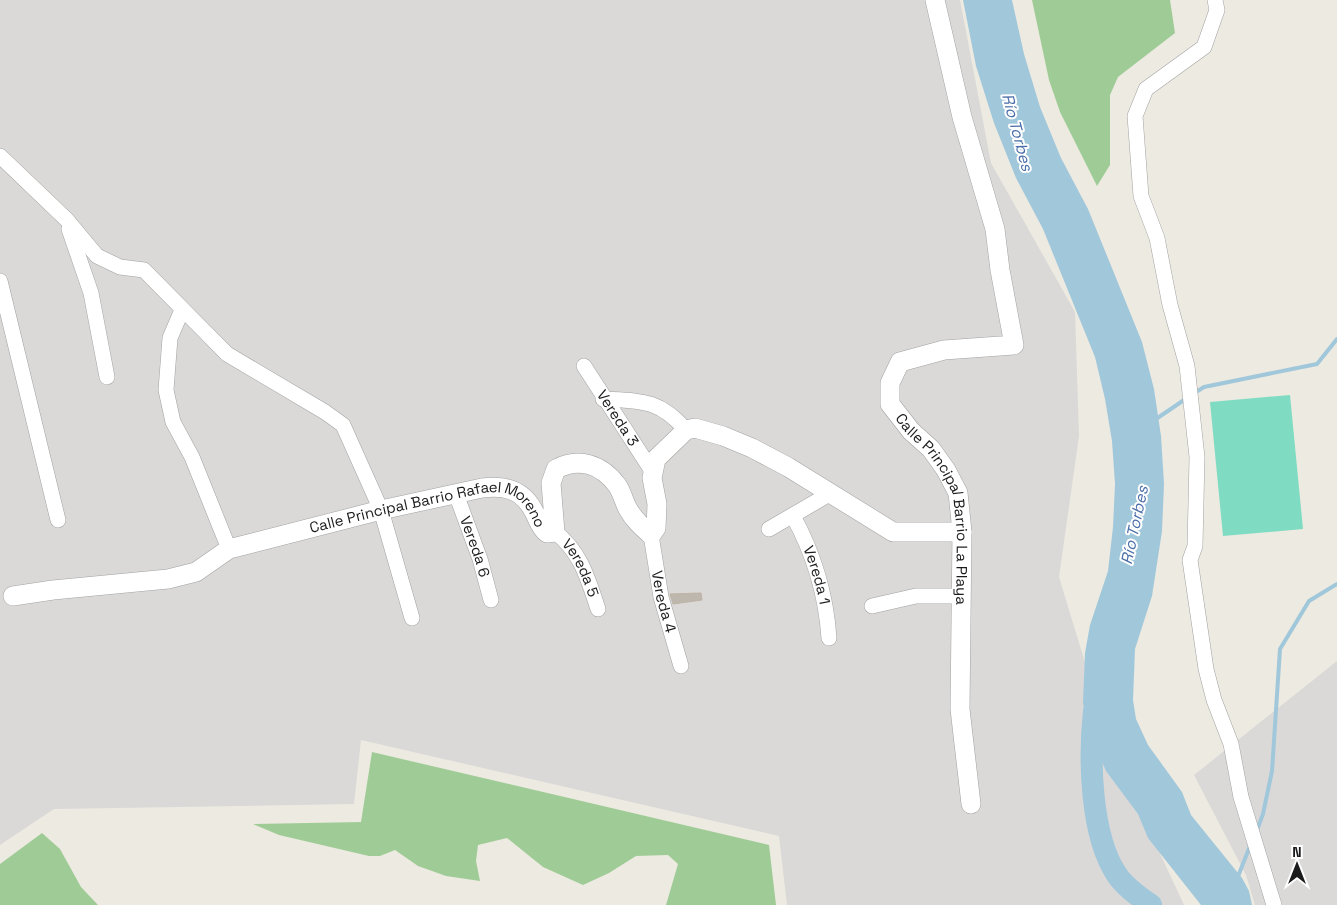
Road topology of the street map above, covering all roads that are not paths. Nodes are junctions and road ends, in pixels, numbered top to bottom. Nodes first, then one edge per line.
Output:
1 (935, 0) edge
2 (1215, 0) edge
3 (0, 156) edge
4 (67, 220) junction
5 (0, 281) edge
6 (182, 310) junction
7 (584, 366) dead end
8 (107, 377) dead end
9 (603, 398) junction
10 (686, 430) junction
11 (652, 471) junction
12 (832, 493) junction
13 (456, 494) junction
14 (381, 510) junction
15 (793, 516) junction
16 (58, 520) dead end
17 (769, 529) dead end
18 (555, 532) junction
19 (962, 532) junction
20 (651, 535) junction
21 (228, 549) junction
22 (13, 596) dead end
23 (961, 596) junction
24 (491, 600) dead end
25 (872, 606) dead end
26 (598, 609) dead end
27 (412, 618) dead end
28 (829, 638) dead end
29 (681, 666) dead end
30 (971, 804) dead end
31 (1274, 905) edge

1 - 19 street, Calle Principal Barrio La Playa
2 - 31 street
3 - 4 street
4 - 6 street
4 - 8 street
5 - 16 street
6 - 14 street
6 - 21 street
7 - 9 street, Vereda 3
9 - 10 street
9 - 11 street, Vereda 3
10 - 11 street
10 - 12 street
11 - 20 street
12 - 15 street
12 - 19 street
13 - 14 street, Calle Principal Barrio Rafael Moreno
13 - 18 street, Calle Principal Barrio Rafael Moreno
13 - 24 street, Vereda 6
14 - 21 street, Calle Principal Barrio Rafael Moreno
14 - 27 street
15 - 17 street
15 - 28 street, Vereda 1
18 - 20 street, Calle Principal Barrio Rafael Moreno
18 - 26 street, Vereda 5
19 - 23 street, Calle Principal Barrio La Playa
20 - 29 street, Vereda 4
21 - 22 street, Calle Principal Barrio Rafael Moreno
23 - 25 street
23 - 30 street, Calle Principal Barrio La Playa

